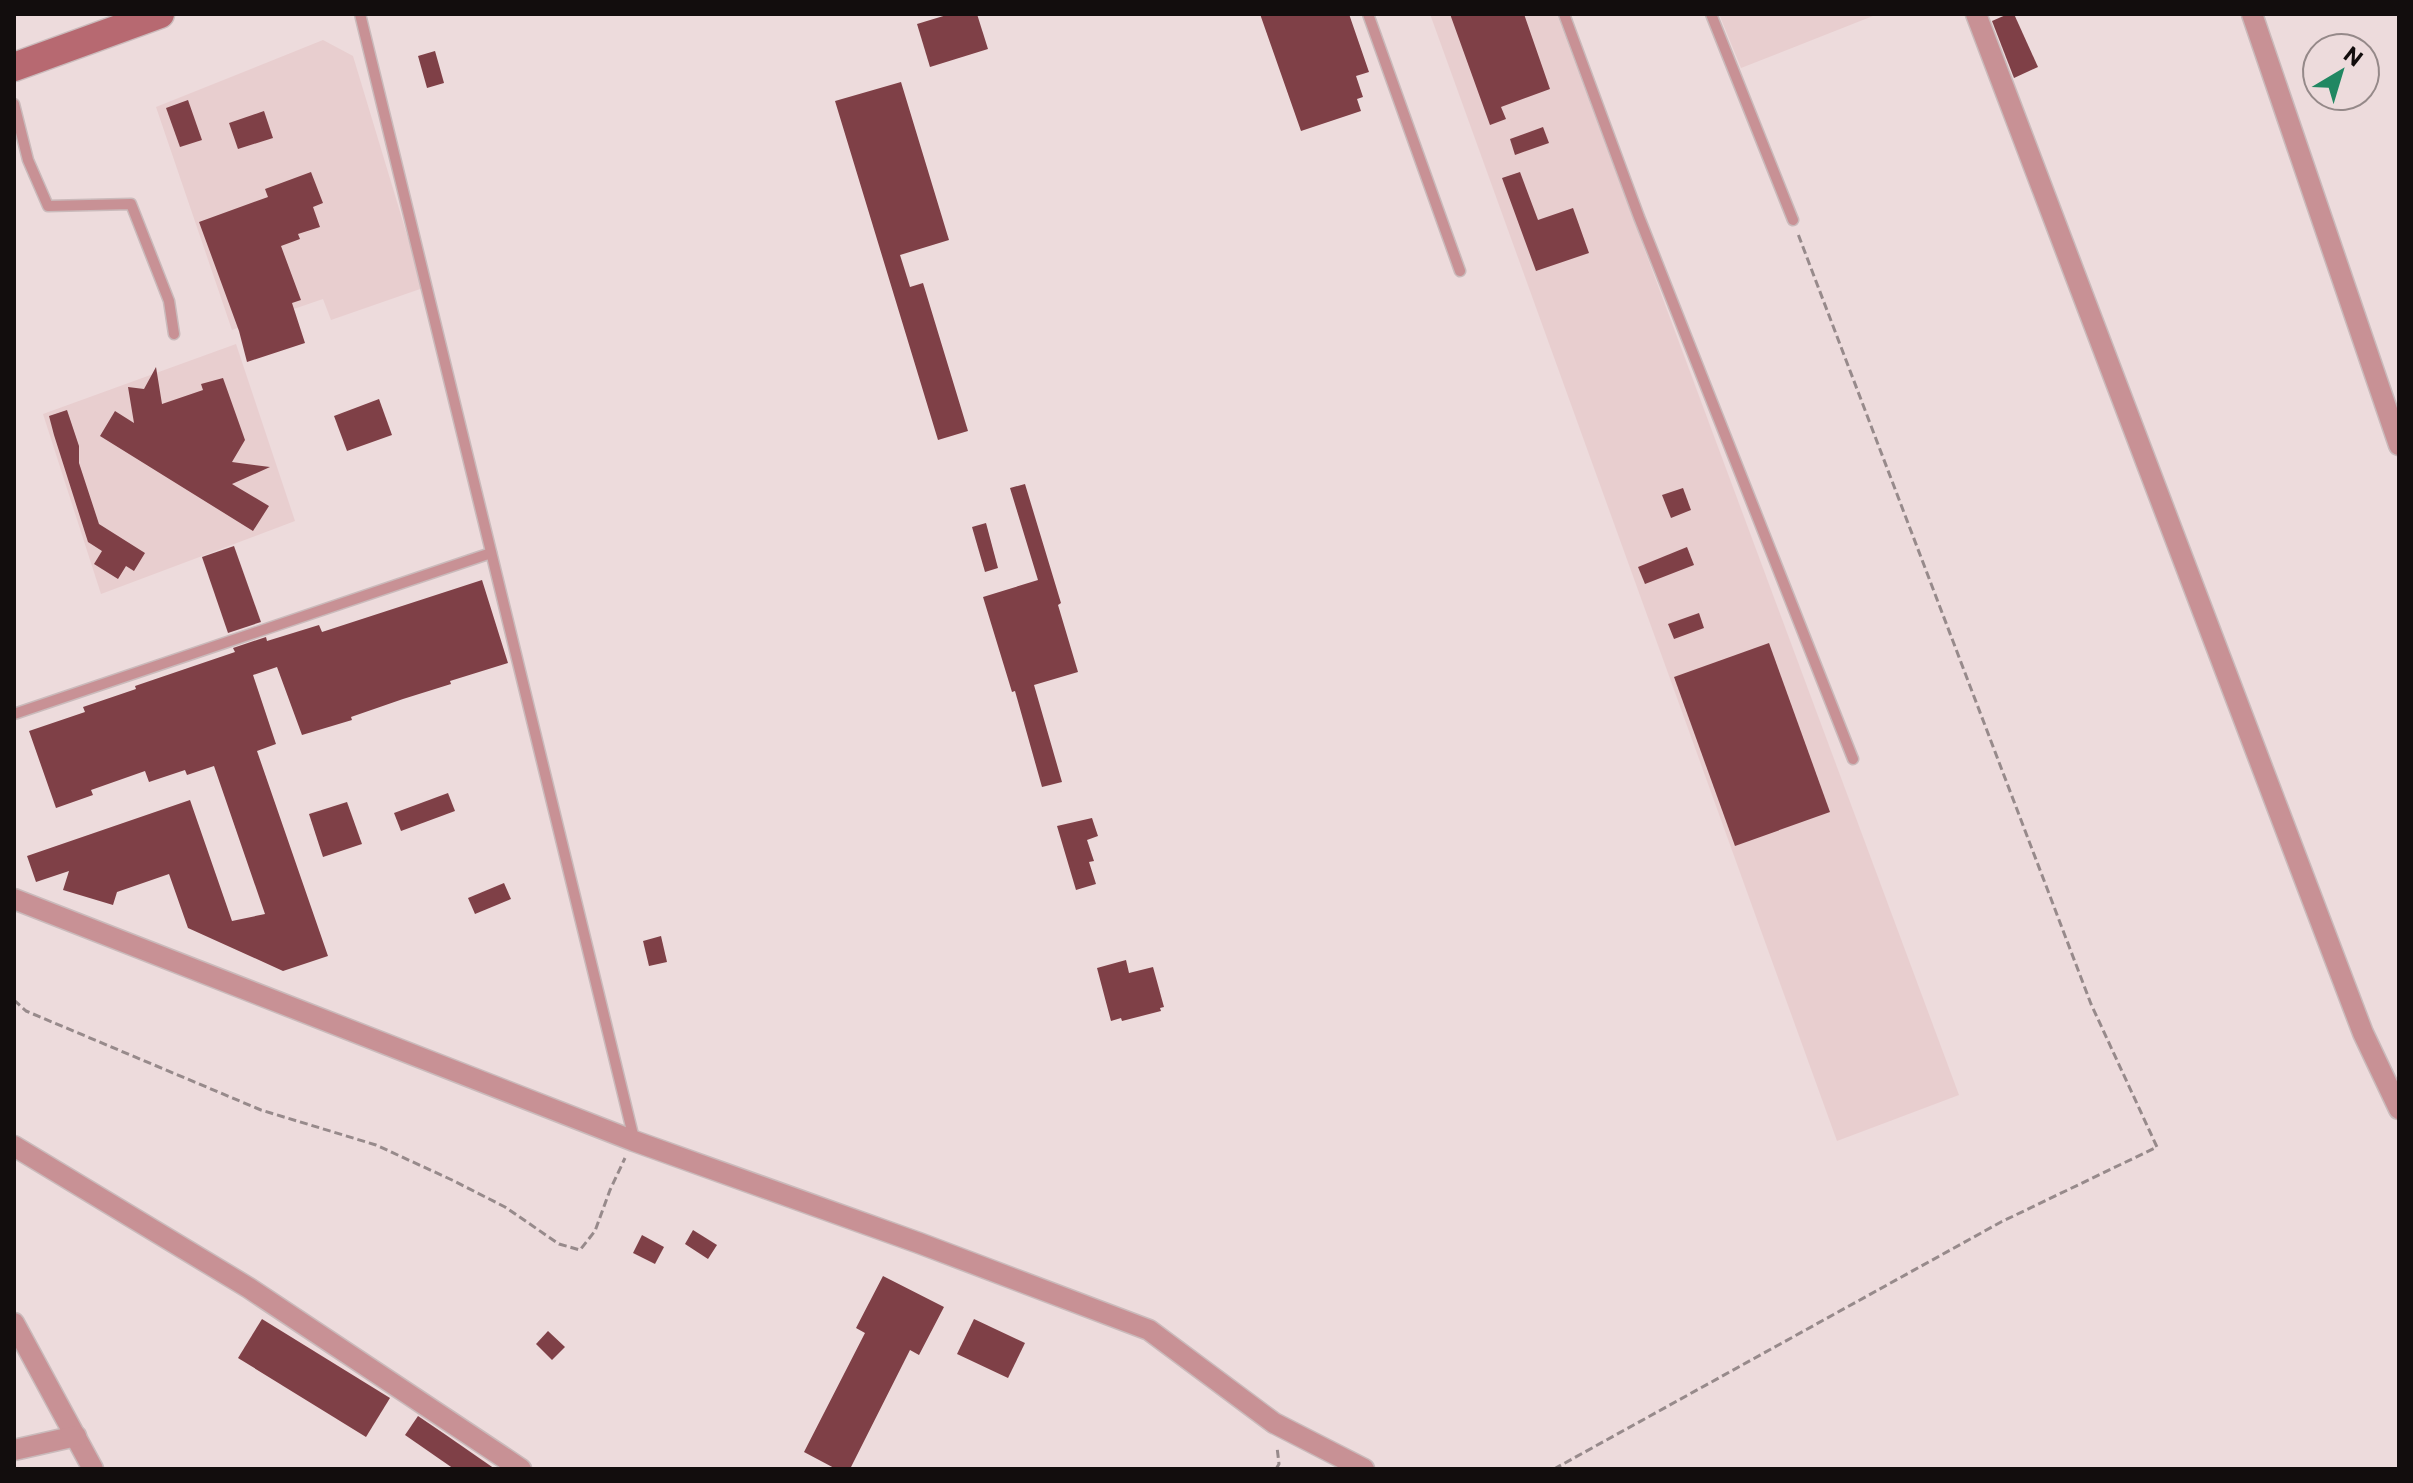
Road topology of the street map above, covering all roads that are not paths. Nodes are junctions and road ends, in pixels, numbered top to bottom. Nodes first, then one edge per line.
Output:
1 (160, 14) edge
2 (360, 14) edge
3 (1368, 14) edge
4 (1564, 14) edge
5 (1711, 14) edge
6 (1976, 14) edge
7 (2252, 14) edge
8 (14, 67) edge
9 (14, 104) edge
10 (1793, 220) road end
11 (1460, 271) dead end
12 (174, 334) dead end
13 (2399, 445) edge
14 (491, 553) junction
15 (14, 714) edge
16 (1853, 759) dead end
17 (14, 899) edge
18 (2399, 1109) edge
19 (634, 1141) junction
20 (14, 1146) edge
21 (14, 1323) edge
22 (76, 1436) junction
23 (14, 1450) edge
24 (93, 1469) edge
25 (521, 1469) edge
26 (1364, 1469) edge

1 - 8 main road
2 - 14 lane
3 - 11 lane
4 - 16 lane
5 - 10 lane
6 - 18 street
7 - 13 street
9 - 12 lane
14 - 15 lane
14 - 19 lane
17 - 19 street
19 - 26 street
20 - 25 street
21 - 22 street
22 - 23 street
22 - 24 street

